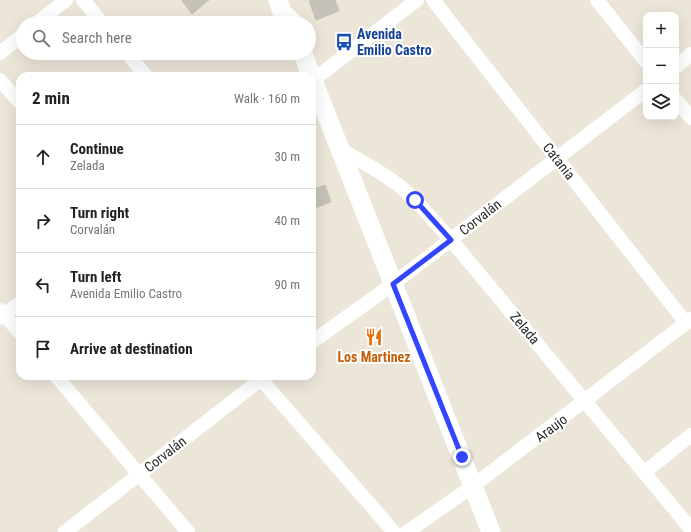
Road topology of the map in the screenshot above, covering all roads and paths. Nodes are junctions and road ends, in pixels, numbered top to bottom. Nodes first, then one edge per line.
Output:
1 (66, 0) edge
2 (83, 0) edge
3 (267, 0) edge
4 (278, 0) edge
5 (286, 0) edge
6 (417, 0) edge
7 (433, 0) edge
8 (597, 0) edge
9 (46, 16) edge
10 (96, 16) edge
11 (274, 16) edge
12 (286, 16) edge
13 (292, 16) edge
14 (16, 40) edge
15 (0, 53) edge
16 (691, 54) edge
17 (643, 58) edge
18 (133, 60) edge
19 (304, 60) edge
20 (679, 64) edge
21 (143, 72) edge
22 (309, 72) edge
23 (316, 76) edge
24 (0, 80) edge
25 (316, 89) edge
26 (643, 92) edge
27 (16, 98) edge
28 (679, 104) edge
29 (691, 118) edge
30 (340, 149) junction
31 (557, 158) junction
32 (451, 240) junction
33 (393, 284) junction
34 (16, 305) edge
35 (1, 314) edge
36 (688, 321) edge
37 (16, 330) edge
38 (316, 339) edge
39 (59, 380) edge
40 (257, 380) edge
41 (264, 380) edge
42 (586, 401) junction
43 (691, 435) edge
44 (644, 472) junction
45 (140, 474) junction
46 (474, 486) junction
47 (691, 529) edge
48 (65, 532) edge
49 (188, 532) edge
50 (394, 532) edge
51 (407, 532) edge
52 (491, 532) edge

1 - 9 street
2 - 10 street
3 - 11 main road
4 - 12 main road
5 - 13 main road
6 - 23 street
7 - 31 street, Catania
8 - 17 street
14 - 15 street
16 - 20 street
18 - 21 street
19 - 22 main road
24 - 27 street
25 - 30 main road
26 - 31 street, Corvalán
28 - 29 street
30 - 32 street, Zelada
30 - 33 main road
31 - 32 street, Corvalán
31 - 36 street, Catania
32 - 33 street, Corvalán
32 - 42 street, Zelada
33 - 38 street, Corvalán
33 - 46 main road
34 - 35 street
35 - 37 street
36 - 42 street, Araujo
39 - 45 street
40 - 45 street, Corvalán
41 - 50 street
42 - 44 street, Zelada
42 - 46 street, Araujo
43 - 44 street
44 - 47 street, Zelada
45 - 48 street, Corvalán
45 - 49 street
46 - 51 street, Araujo
46 - 52 main road

